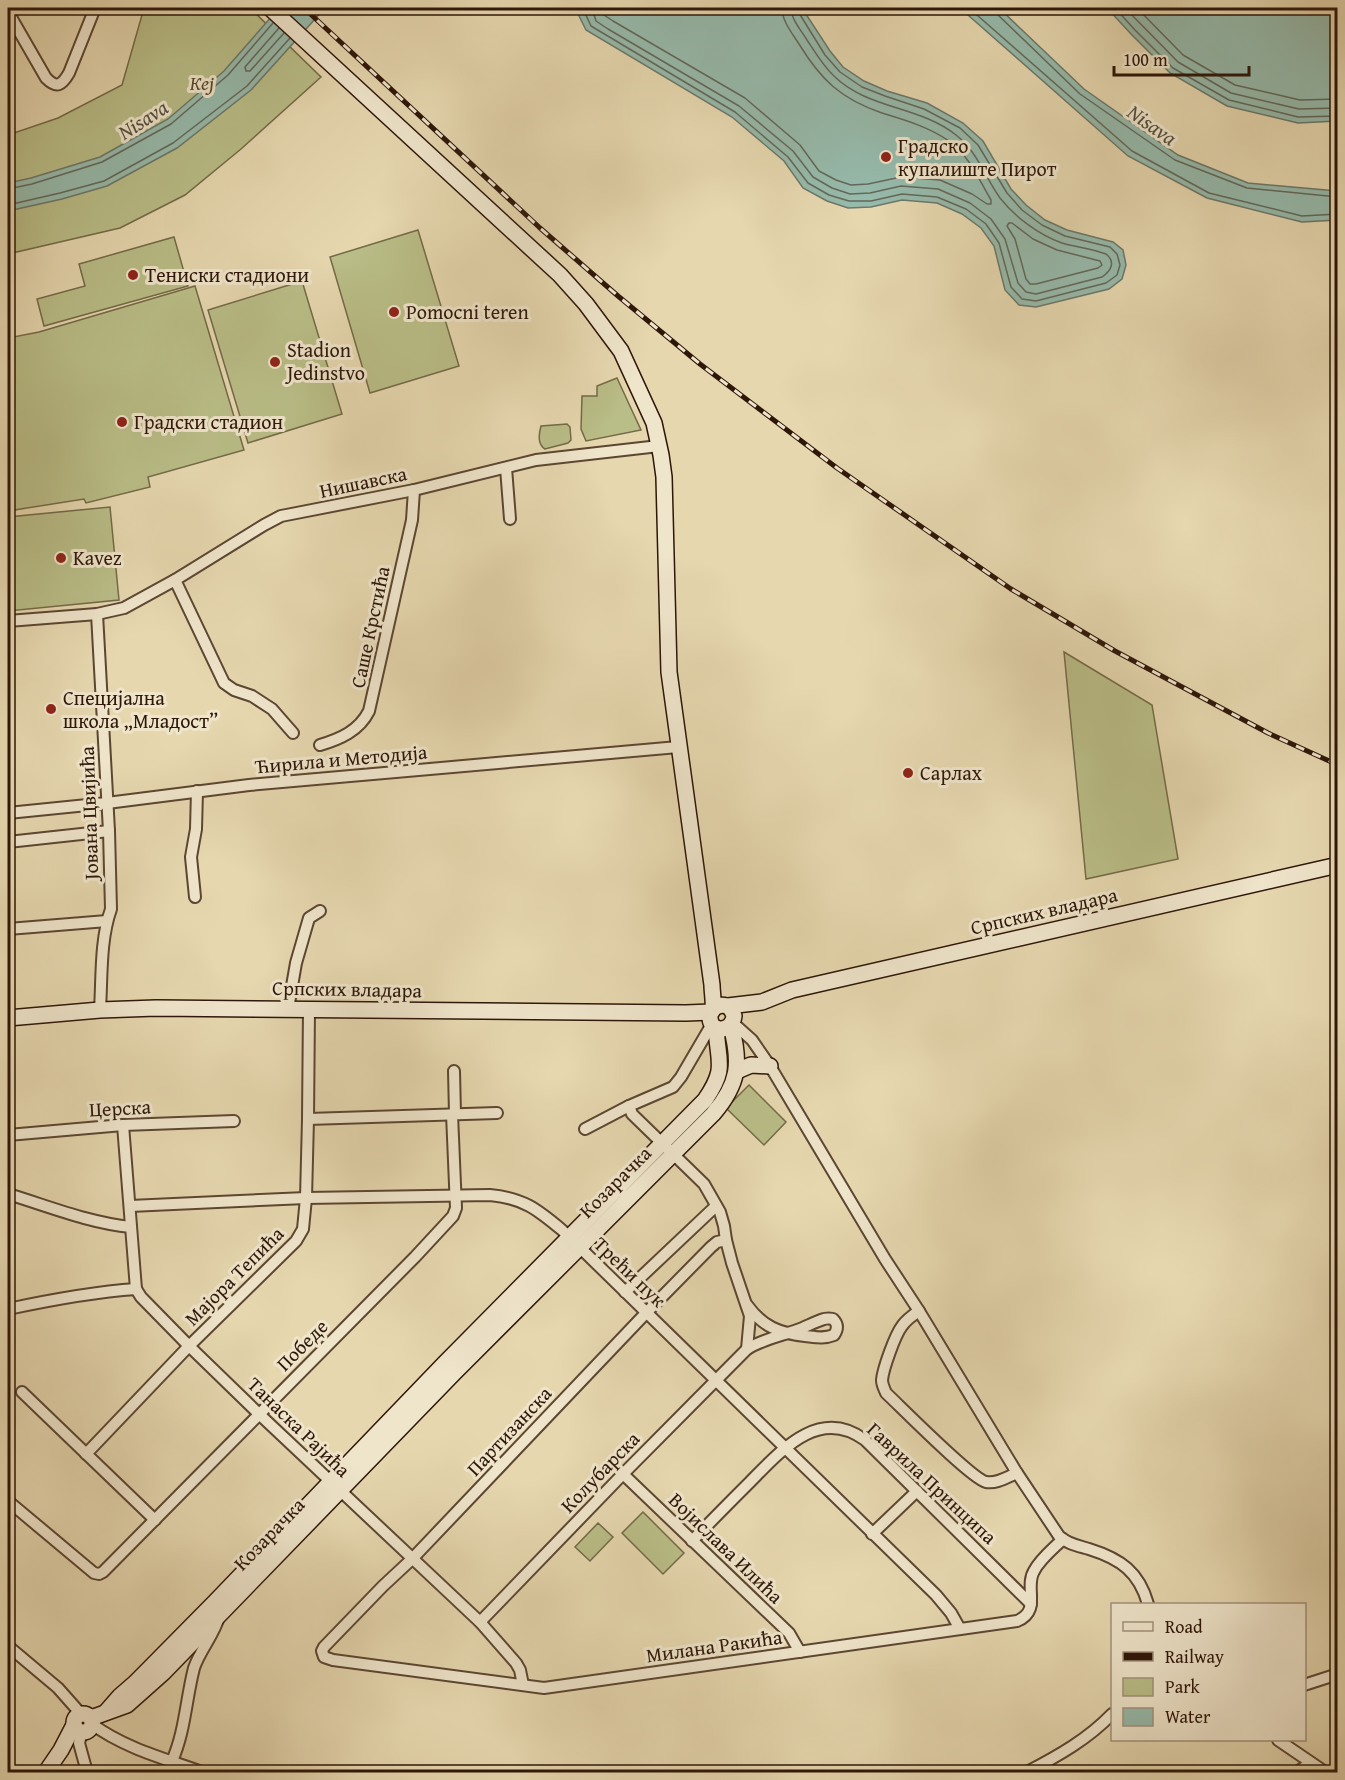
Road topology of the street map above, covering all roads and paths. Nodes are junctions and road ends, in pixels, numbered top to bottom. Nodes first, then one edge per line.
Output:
1 (96, 8) edge
2 (270, 8) edge
3 (8, 12) edge
4 (659, 446) junction
5 (506, 468) junction
6 (414, 490) junction
7 (510, 519) dead end
8 (175, 580) junction
9 (97, 614) junction
10 (8, 621) edge
11 (293, 733) dead end
12 (320, 745) dead end
13 (678, 747) junction
14 (197, 791) junction
15 (108, 803) junction
16 (8, 813) edge
17 (109, 831) junction
18 (8, 842) edge
19 (1338, 865) edge
20 (195, 897) dead end
21 (320, 911) dead end
22 (107, 921) junction
23 (8, 929) edge
24 (288, 1009) junction
25 (309, 1009) junction
26 (100, 1010) junction
27 (721, 1017) junction
28 (8, 1018) edge
29 (770, 1066) junction
30 (454, 1071) dead end
31 (737, 1071) junction
32 (628, 1106) junction
33 (497, 1113) dead end
34 (454, 1114) junction
35 (308, 1119) junction
36 (234, 1121) dead end
37 (123, 1125) junction
38 (585, 1129) dead end
39 (8, 1135) edge
40 (661, 1143) junction
41 (673, 1154) junction
42 (8, 1194) edge
43 (454, 1196) junction
44 (306, 1198) junction
45 (129, 1206) junction
46 (716, 1206) junction
47 (131, 1227) junction
48 (726, 1239) junction
49 (574, 1242) junction
50 (136, 1289) junction
51 (625, 1292) junction
52 (747, 1305) junction
53 (8, 1309) edge
54 (919, 1311) junction
55 (646, 1313) junction
56 (189, 1346) junction
57 (747, 1349) junction
58 (715, 1381) junction
59 (22, 1392) dead end
60 (259, 1414) junction
61 (783, 1448) junction
62 (86, 1454) junction
63 (623, 1473) junction
64 (1017, 1473) junction
65 (335, 1487) junction
66 (917, 1491) junction
67 (8, 1501) edge
68 (155, 1520) junction
69 (872, 1534) junction
70 (1063, 1539) junction
71 (692, 1541) junction
72 (412, 1559) junction
73 (1147, 1603) edge
74 (1030, 1604) junction
75 (220, 1614) junction
76 (480, 1622) junction
77 (960, 1629) junction
78 (8, 1646) edge
79 (322, 1651) joint
80 (800, 1652) junction
81 (1338, 1674) edge
82 (523, 1685) junction
83 (1306, 1685) edge
84 (1111, 1716) edge
85 (88, 1721) junction
86 (1279, 1741) edge
87 (172, 1761) junction
88 (1311, 1763) junction
89 (47, 1772) edge
90 (87, 1773) edge
91 (202, 1773) edge
92 (1027, 1773) edge
93 (1297, 1773) edge
94 (1325, 1773) edge

1 - 3 street
2 - 4 street
4 - 5 street, Нишавска
4 - 13 street
5 - 6 street, Нишавска
5 - 7 street
6 - 8 street, Нишавска
6 - 12 street, Саше Крстића
8 - 9 street, Нишавска
8 - 11 street
9 - 10 street, Нишавска
9 - 15 street, Јована Цвијића
13 - 14 street, Ћирила и Методија
13 - 27 street
14 - 15 street, Ћирила и Методија
14 - 20 street
15 - 16 street, Ћирила и Методија
15 - 17 street, Јована Цвијића
17 - 18 street
17 - 22 street, Јована Цвијића
19 - 27 street, Српских владара
21 - 24 street
22 - 23 street
22 - 26 street, Јована Цвијића
24 - 25 street, Српских владара
24 - 26 street, Српских владара
25 - 27 street, Српских владара
25 - 35 street, Мајора Тепића
26 - 28 street, Српских владара
27 - 29 street
27 - 31 street, Козарачка
27 - 32 street
27 - 40 street, Козарачка
29 - 31 street
29 - 54 street
30 - 34 street, Победе
31 - 41 street, Козарачка
32 - 38 street
32 - 40 street
33 - 34 street
34 - 35 street
34 - 43 street, Победе
35 - 44 street, Мајора Тепића
36 - 37 street, Церска
37 - 39 street, Церска
37 - 45 street
40 - 41 street, Колубарска
40 - 49 street, Козарачка
41 - 46 street, Колубарска
41 - 49 street, Козарачка
42 - 47 street
43 - 44 street, Трећи пук
43 - 49 street, Трећи пук
43 - 60 street, Победе
44 - 45 street, Трећи пук
44 - 56 street, Мајора Тепића
45 - 47 street
46 - 48 street, Колубарска
46 - 51 street
47 - 50 street
48 - 52 street, Колубарска
48 - 55 street, Партизанска
49 - 51 street, Трећи пук
49 - 65 street, Козарачка
50 - 53 street
50 - 56 street, Танаска Рајића
51 - 55 street, Трећи пук
52 - 57 street, Колубарска
52 - 57 street, Колубарска
54 - 64 street
54 - 64 street
55 - 58 street, Трећи пук
55 - 72 street, Партизанска
56 - 60 street, Танаска Рајића
56 - 62 street, Мајора Тепића
57 - 58 street, Колубарска
58 - 61 street, Трећи пук
58 - 63 street, Колубарска
59 - 62 street
60 - 65 street, Танаска Рајића
60 - 68 street, Победе
61 - 66 street, Гаврила Принципа
61 - 69 street, Трећи пук
61 - 71 street, Гаврила Принципа
62 - 68 street
63 - 71 street, Војислава Илића
63 - 76 street, Колубарска
64 - 70 street
65 - 72 street, Танаска Рајића
65 - 75 street, Козарачка
65 - 85 street, Козарачка
66 - 69 street
66 - 74 street, Гаврила Принципа
67 - 68 street, Победе
69 - 77 street, Трећи пук
70 - 73 street
70 - 74 street
71 - 80 street, Војислава Илића
72 - 76 street, Танаска Рајића
72 - 79 street, Партизанска
74 - 77 street, Милана Ракића
75 - 85 street, Козарачка
75 - 87 street
76 - 82 street, Танаска Рајића
77 - 80 street, Милана Ракића
78 - 85 street
79 - 82 street, Милана Ракића
80 - 82 street, Милана Ракића
81 - 83 street
84 - 92 street
85 - 87 street
85 - 89 street, Козарачка
85 - 90 street
86 - 88 street
87 - 91 street
88 - 93 street
88 - 94 street

